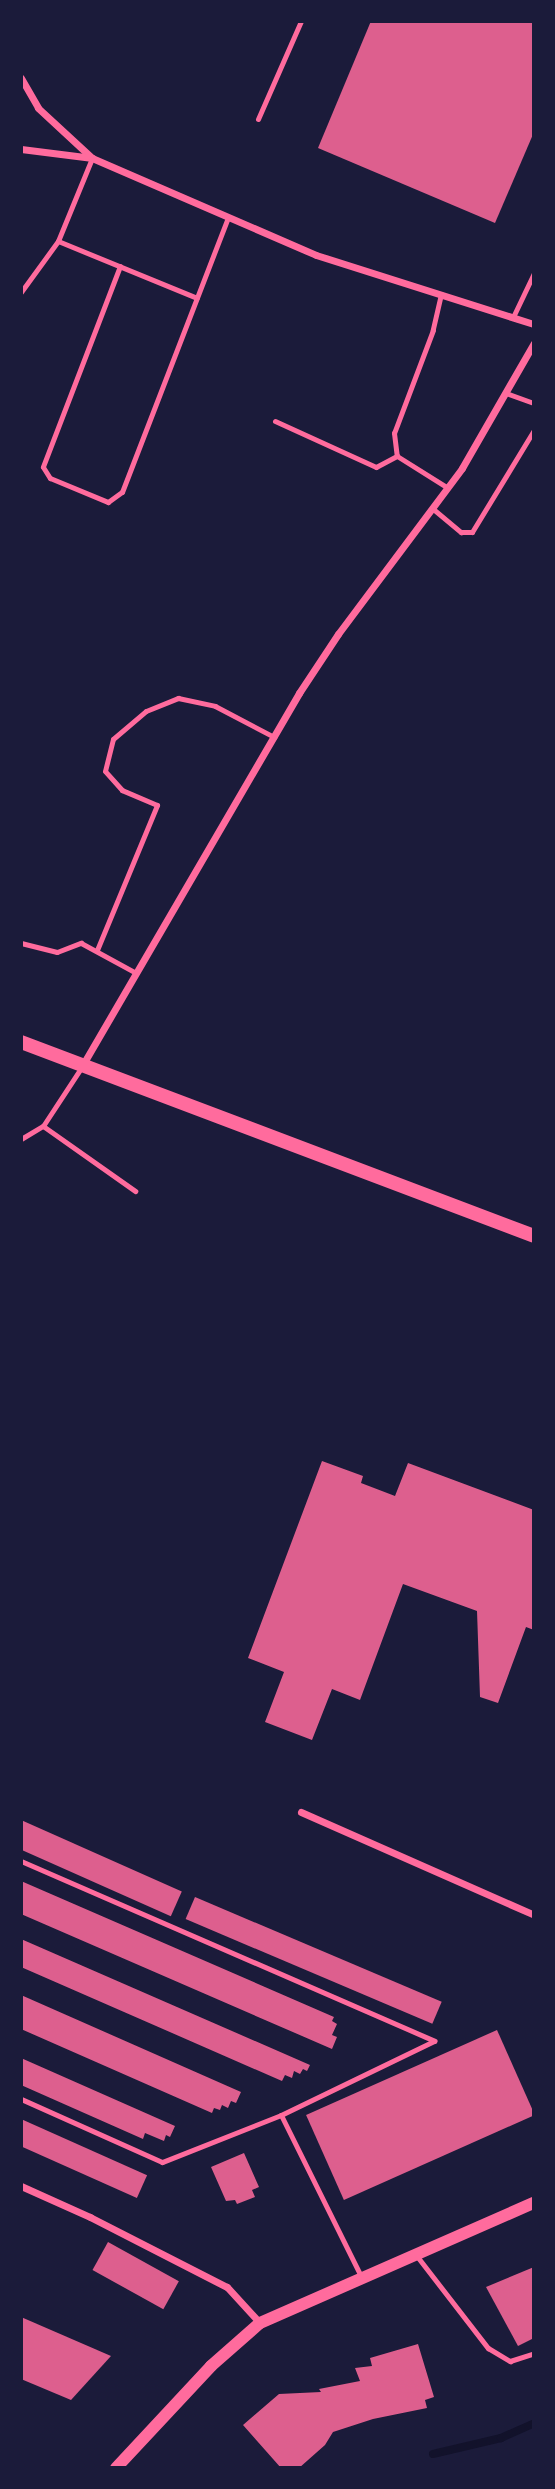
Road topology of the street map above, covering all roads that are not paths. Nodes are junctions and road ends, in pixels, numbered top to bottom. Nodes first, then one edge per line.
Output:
1 (301, 21) edge
2 (21, 78) edge
3 (258, 120) dead end
4 (21, 149) edge
5 (92, 158) junction
6 (228, 217) junction
7 (58, 241) junction
8 (120, 266) junction
9 (534, 273) edge
10 (21, 292) edge
11 (441, 294) junction
12 (197, 298) junction
13 (513, 317) junction
14 (534, 324) edge
15 (534, 344) edge
16 (506, 393) junction
17 (534, 403) edge
18 (275, 421) dead end
19 (534, 430) edge
20 (397, 456) junction
21 (448, 488) junction
22 (432, 508) junction
23 (274, 737) junction
24 (21, 943) edge
25 (97, 950) junction
26 (136, 972) junction
27 (21, 1042) edge
28 (82, 1066) junction
29 (43, 1126) junction
30 (21, 1139) edge
31 (135, 1191) dead end
32 (534, 1236) edge
33 (301, 1812) dead end
34 (21, 1861) edge
35 (534, 1915) edge
36 (21, 2099) edge
37 (281, 2115) junction
38 (21, 2186) edge
39 (534, 2203) edge
40 (416, 2255) junction
41 (362, 2278) junction
42 (260, 2323) junction
43 (534, 2354) edge
44 (116, 2468) edge

1 - 3 lane
2 - 5 street
4 - 5 street
5 - 6 street
5 - 7 lane
6 - 11 street
6 - 12 lane
7 - 8 lane
7 - 10 lane
8 - 12 lane
8 - 12 lane
9 - 13 lane
11 - 13 street
11 - 20 lane
13 - 14 street
15 - 16 street
16 - 17 lane
16 - 21 street
18 - 20 lane
19 - 22 lane
20 - 21 lane
21 - 22 street
22 - 23 street
23 - 25 lane
23 - 26 street
24 - 25 lane
25 - 26 lane
26 - 28 street
27 - 28 main road
28 - 29 lane
28 - 32 main road
29 - 30 lane
29 - 31 lane
33 - 35 street
34 - 37 lane
36 - 37 lane
37 - 41 lane
38 - 42 street
39 - 40 street
40 - 41 street
40 - 43 lane
41 - 42 street
42 - 44 street

